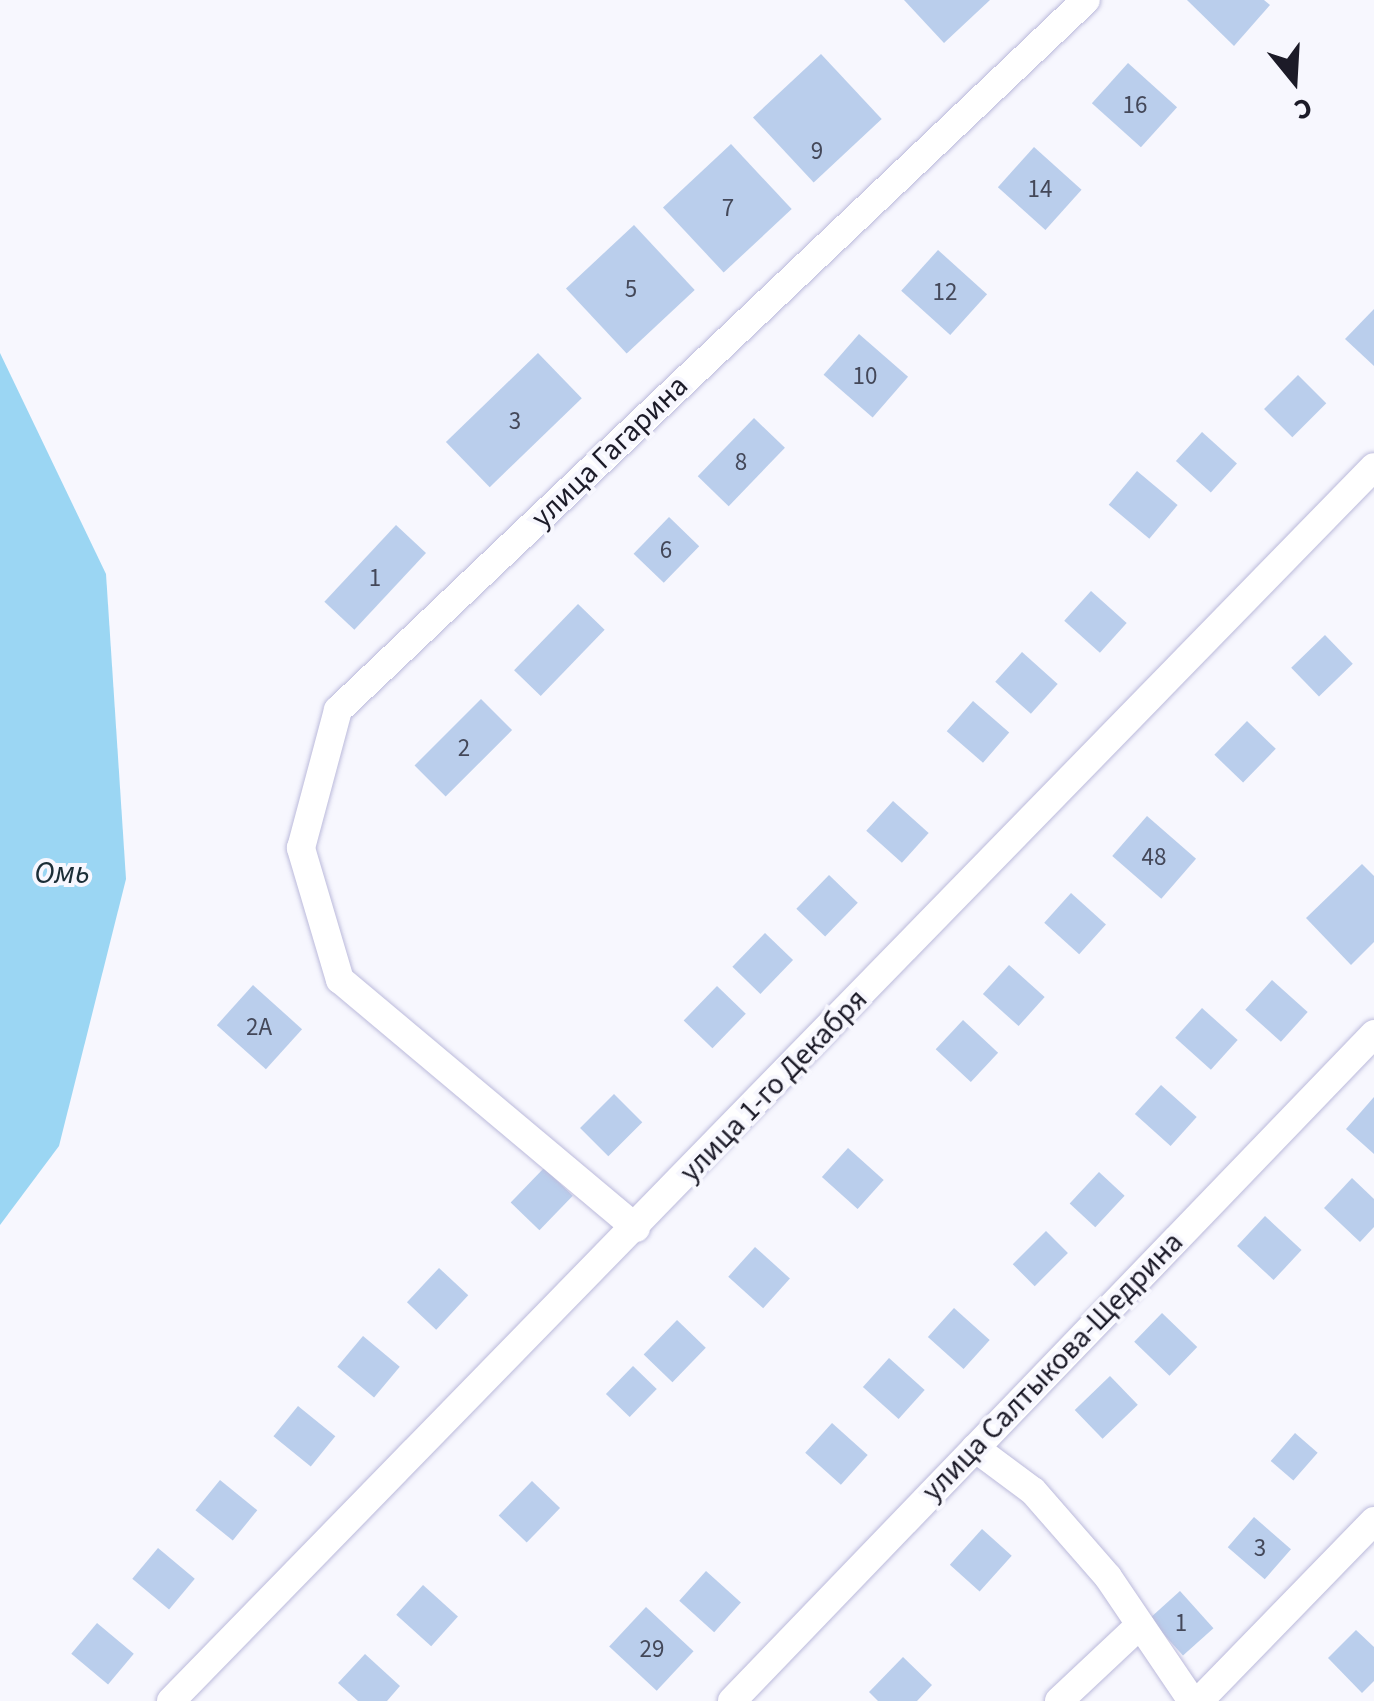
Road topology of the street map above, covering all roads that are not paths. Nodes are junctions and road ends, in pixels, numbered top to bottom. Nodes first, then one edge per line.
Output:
1 (1086, 0) edge
2 (1374, 467) edge
3 (1374, 1034) edge
4 (636, 1228) junction
5 (975, 1448) junction
6 (1374, 1521) edge
7 (1140, 1625) junction
8 (171, 1701) edge
9 (732, 1701) edge
10 (1058, 1701) edge
11 (1195, 1701) edge

1 - 4 street, улица Гагарина
2 - 4 street, улица 1-го Декабря
3 - 5 street, улица Салтыкова-Щедрина
4 - 8 street, улица 1-го Декабря
5 - 7 street
5 - 9 street, улица Салтыкова-Щедрина
6 - 11 street
7 - 10 street
7 - 11 street

